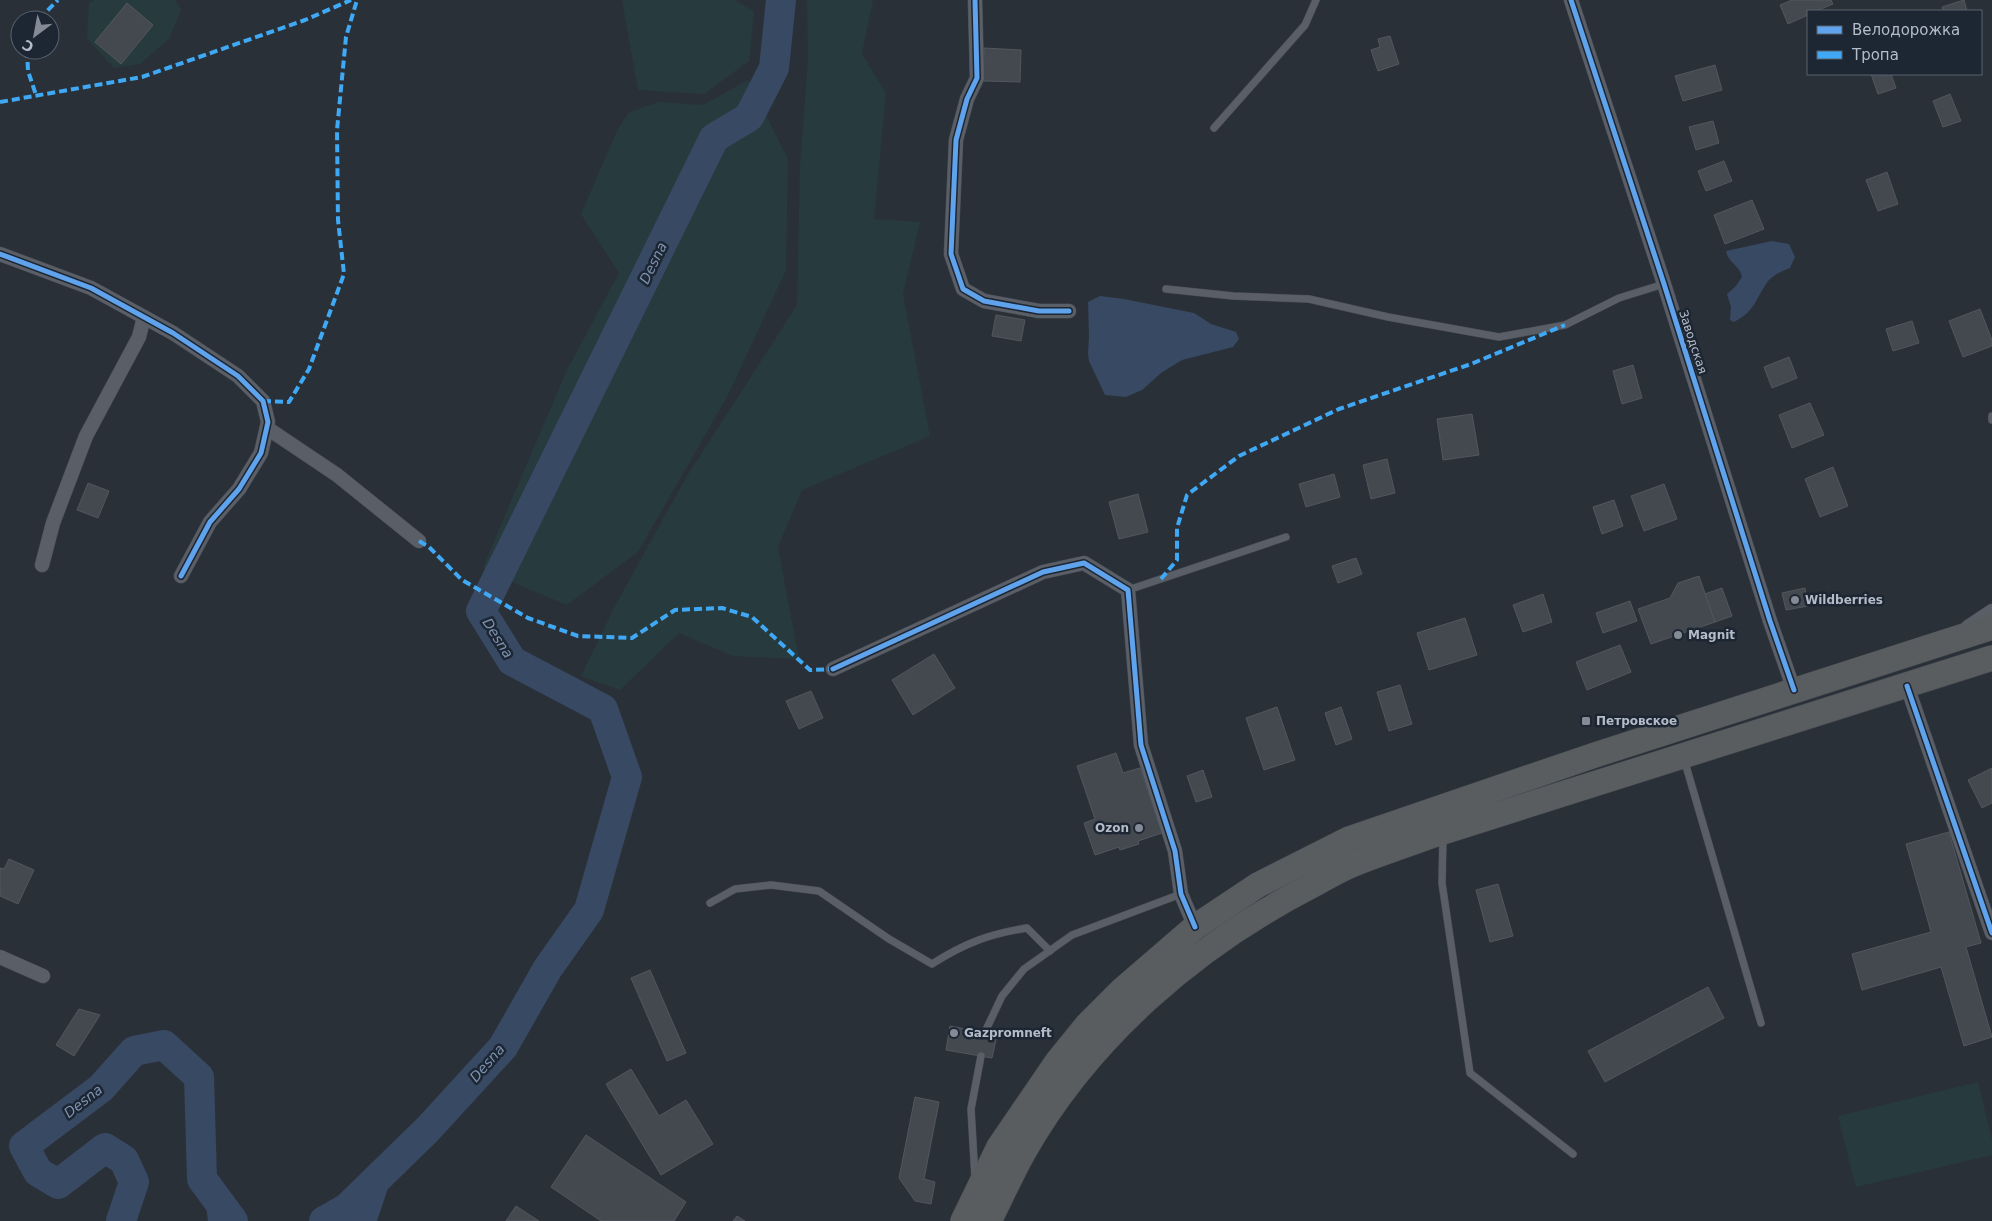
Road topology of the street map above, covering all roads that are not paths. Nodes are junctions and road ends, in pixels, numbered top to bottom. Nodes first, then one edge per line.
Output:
1 (974, 0) edge
2 (1316, 0) edge
3 (1571, 0) edge
4 (1214, 128) dead end
5 (0, 254) edge
6 (1664, 284) junction
7 (1166, 289) dead end
8 (1069, 311) dead end
9 (144, 317) junction
10 (1992, 416) edge
11 (1992, 420) edge
12 (267, 428) junction
13 (1286, 537) dead end
14 (419, 541) dead end
15 (42, 565) dead end
16 (181, 576) dead end
17 (1128, 590) junction
18 (1992, 611) edge
19 (1992, 627) edge
20 (1948, 641) junction
21 (1992, 658) edge
22 (834, 669) dead end
23 (1907, 686) junction
24 (1794, 690) junction
25 (1683, 756) junction
26 (1443, 832) junction
27 (1181, 894) junction
28 (710, 903) dead end
29 (1194, 927) junction
30 (1992, 933) edge
31 (1050, 950) junction
32 (0, 957) edge
33 (43, 976) dead end
34 (1761, 1023) dead end
35 (986, 1032) dead end
36 (981, 1056) dead end
37 (1572, 1154) dead end
38 (976, 1192) junction
39 (963, 1221) edge
40 (989, 1221) edge

1 - 8 street
2 - 4 lane
3 - 6 street, Заводская
5 - 9 street
6 - 7 lane
6 - 24 street, Заводская
9 - 12 street
9 - 15 street
10 - 11 lane
12 - 14 street
12 - 16 street
13 - 17 lane
17 - 22 street
17 - 27 street
18 - 20 street
19 - 20 highway
20 - 24 highway
21 - 23 highway
23 - 25 highway
23 - 30 street
24 - 29 highway
25 - 26 highway
25 - 34 lane
26 - 37 lane
26 - 40 highway
27 - 29 street
27 - 31 lane
28 - 31 lane
29 - 38 highway
31 - 35 lane
32 - 33 street
36 - 38 lane
38 - 39 highway

